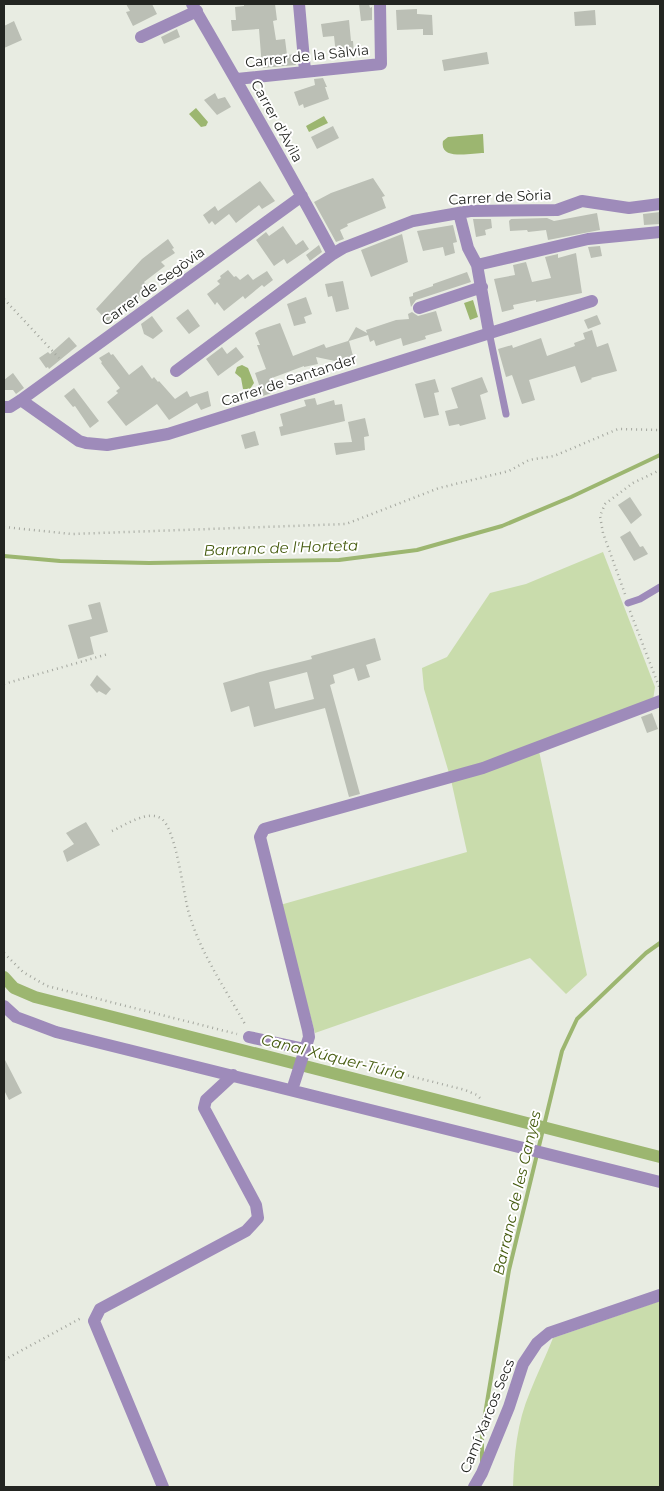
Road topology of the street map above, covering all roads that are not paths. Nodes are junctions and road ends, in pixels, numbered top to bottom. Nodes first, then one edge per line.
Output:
1 (299, 4) edge
2 (380, 4) edge
3 (194, 7) edge
4 (141, 37) dead end
5 (305, 71) junction
6 (237, 78) junction
7 (302, 196) junction
8 (660, 204) edge
9 (460, 213) junction
10 (660, 232) edge
11 (332, 254) junction
12 (477, 265) junction
13 (482, 288) junction
14 (592, 301) dead end
15 (419, 308) dead end
16 (489, 332) junction
17 (176, 371) dead end
18 (21, 400) junction
19 (4, 407) edge
20 (506, 414) dead end
21 (660, 587) edge
22 (628, 603) road end
23 (660, 701) edge
24 (4, 1006) edge
25 (251, 1037) road end
26 (304, 1052) junction
27 (233, 1076) junction
28 (292, 1090) junction
29 (660, 1182) edge
30 (660, 1295) edge
31 (163, 1487) edge
32 (474, 1487) edge

1 - 5 street
2 - 5 street, Carrer de la Sàlvia
3 - 4 street
3 - 6 street, Carrer d'Àvila
5 - 6 street, Carrer de la Sàlvia
6 - 7 street, Carrer d'Àvila
7 - 11 street, Carrer d'Àvila
7 - 18 street, Carrer de Segòvia
8 - 9 street, Carrer de Sòria
9 - 11 street, Carrer de Sòria
9 - 12 street
10 - 12 street
11 - 17 street, Carrer de Sòria
12 - 13 street
13 - 15 street
13 - 16 street
14 - 16 street, Carrer de Santander
16 - 18 street, Carrer de Santander
16 - 20 lane
18 - 19 street
21 - 22 lane
23 - 26 street
24 - 27 street
25 - 26 street
26 - 28 street
27 - 28 street
27 - 31 street
28 - 29 street
30 - 32 street, Camí Xarcos Secs

